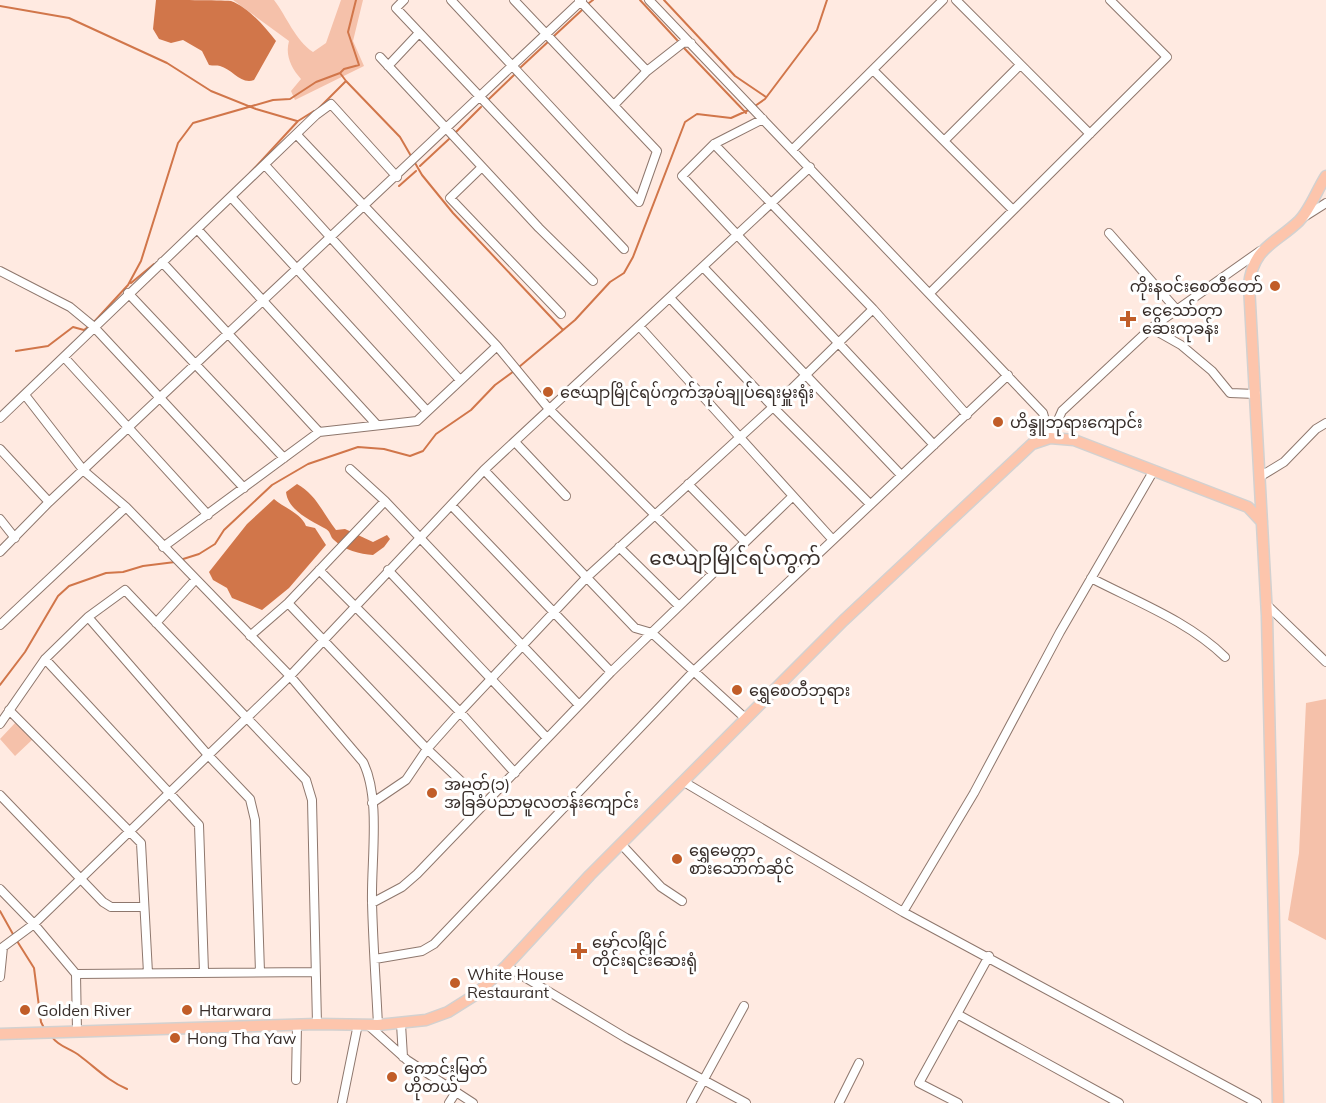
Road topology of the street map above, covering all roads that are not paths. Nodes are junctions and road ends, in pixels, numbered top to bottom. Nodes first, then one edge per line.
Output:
1 (404, 0) edge
2 (451, 0) edge
3 (514, 0) edge
4 (580, 0) edge
5 (649, 0) edge
6 (944, 0) edge
7 (956, 0) edge
8 (1110, 0) edge
9 (419, 33) junction
10 (548, 35) junction
11 (691, 43) junction
12 (380, 57) dead end
13 (1020, 65) junction
14 (388, 66) junction
15 (514, 67) junction
16 (873, 70) junction
17 (646, 71) junction
18 (479, 98) junction
19 (615, 104) junction
20 (761, 117) junction
21 (447, 129) junction
22 (1090, 134) junction
23 (297, 135) junction
24 (944, 141) junction
25 (714, 144) junction
26 (792, 150) junction
27 (265, 165) junction
28 (482, 167) junction
29 (810, 167) junction
30 (1326, 176) edge
31 (397, 177) junction
32 (231, 197) junction
33 (771, 203) junction
34 (1326, 203) edge
35 (364, 208) junction
36 (1013, 210) junction
37 (1301, 219) junction
38 (198, 230) junction
39 (1109, 233) dead end
40 (738, 234) junction
41 (332, 238) junction
42 (624, 249) dead end
43 (1262, 250) junction
44 (162, 262) junction
45 (704, 268) junction
46 (298, 270) junction
47 (0, 271) edge
48 (593, 281) dead end
49 (128, 293) junction
50 (930, 293) junction
51 (670, 298) junction
52 (264, 302) junction
53 (873, 309) junction
54 (1176, 309) junction
55 (561, 314) dead end
56 (93, 326) junction
57 (639, 327) junction
58 (1151, 328) junction
59 (229, 334) junction
60 (837, 342) junction
61 (497, 346) junction
62 (64, 357) junction
63 (196, 365) junction
64 (806, 374) junction
65 (1008, 375) junction
66 (460, 380) junction
67 (25, 394) junction
68 (1256, 394) junction
69 (160, 398) junction
70 (772, 407) junction
71 (549, 409) junction
72 (427, 411) junction
73 (967, 415) junction
74 (0, 418) edge
75 (1326, 423) edge
76 (377, 425) junction
77 (129, 427) junction
78 (319, 432) junction
79 (739, 437) junction
80 (1050, 438) junction
81 (515, 442) junction
82 (934, 445) junction
83 (0, 449) edge
84 (284, 458) junction
85 (350, 470) dead end
86 (484, 470) junction
87 (1154, 470) junction
88 (84, 471) junction
89 (902, 475) junction
90 (1261, 476) junction
91 (688, 484) junction
92 (244, 488) junction
93 (566, 496) dead end
94 (793, 496) junction
95 (385, 501) junction
96 (49, 502) junction
97 (870, 504) junction
98 (451, 505) junction
99 (126, 507) junction
100 (208, 515) junction
101 (654, 515) junction
102 (0, 519) edge
103 (1262, 522) junction
104 (420, 537) junction
105 (15, 538) junction
106 (832, 539) junction
107 (745, 542) junction
108 (163, 547) junction
109 (619, 547) junction
110 (0, 552) edge
111 (318, 570) junction
112 (388, 570) junction
113 (713, 573) junction
114 (586, 578) junction
115 (1091, 578) junction
116 (195, 580) junction
117 (288, 603) junction
118 (1266, 604) junction
119 (356, 605) junction
120 (680, 606) junction
121 (553, 612) junction
122 (88, 617) junction
123 (156, 623) junction
124 (0, 625) edge
125 (652, 633) junction
126 (250, 636) junction
127 (324, 638) junction
128 (522, 646) junction
129 (1225, 657) dead end
130 (45, 659) junction
131 (1326, 662) edge
132 (695, 670) junction
133 (611, 672) junction
134 (290, 676) junction
135 (490, 680) junction
136 (579, 705) junction
137 (9, 710) junction
138 (460, 712) junction
139 (246, 717) junction
140 (745, 718) junction
141 (0, 724) edge
142 (547, 738) junction
143 (427, 749) junction
144 (208, 755) junction
145 (515, 773) junction
146 (684, 782) junction
147 (168, 793) junction
148 (0, 795) edge
149 (372, 803) junction
150 (484, 803) junction
151 (130, 831) junction
152 (621, 844) junction
153 (81, 878) junction
154 (0, 889) edge
155 (682, 901) dead end
156 (372, 903) junction
157 (143, 907) junction
158 (903, 912) junction
159 (34, 924) junction
160 (988, 956) junction
161 (375, 959) junction
162 (506, 966) junction
163 (204, 972) junction
164 (260, 972) junction
165 (315, 972) junction
166 (147, 973) junction
167 (76, 974) junction
168 (0, 977) edge
169 (744, 1006) dead end
170 (957, 1014) junction
171 (317, 1024) junction
172 (401, 1024) junction
173 (297, 1025) junction
174 (368, 1025) junction
175 (77, 1031) junction
176 (0, 1034) edge
177 (403, 1057) junction
178 (860, 1063) dead end
179 (705, 1079) junction
180 (296, 1080) dead end
181 (456, 1092) junction
182 (342, 1103) edge
183 (449, 1103) edge
184 (473, 1103) edge
185 (692, 1103) edge
186 (746, 1103) edge
187 (839, 1103) edge
188 (958, 1103) edge
189 (1119, 1103) edge
190 (1257, 1103) edge
191 (1278, 1103) edge

1 - 9 street
2 - 15 street
3 - 10 street
4 - 10 street
4 - 17 street
5 - 11 street
6 - 16 street
7 - 13 street
8 - 22 street
9 - 14 street
9 - 18 street
10 - 15 street
10 - 19 street
11 - 17 street
11 - 20 street
12 - 14 street
13 - 22 street
13 - 24 street
14 - 21 street
15 - 18 street
15 - 19 street
16 - 24 street
16 - 26 street
17 - 19 street
18 - 21 street
18 - 42 street
20 - 25 street
20 - 26 street
21 - 28 street
21 - 31 street
22 - 36 street
23 - 27 street
23 - 31 street
23 - 35 street
24 - 36 street
25 - 33 street
25 - 40 street
26 - 29 street
27 - 32 street
27 - 41 street
28 - 48 street
28 - 55 street
29 - 33 street
29 - 50 street
30 - 37 main road
31 - 35 street
32 - 38 street
32 - 46 street
33 - 40 street
33 - 53 street
34 - 37 street
35 - 41 street
35 - 61 street
36 - 50 street
37 - 43 main road
38 - 44 street
38 - 52 street
39 - 54 street
40 - 45 street
40 - 60 street
41 - 46 street
41 - 66 street
43 - 54 street
43 - 68 main road
44 - 49 street
44 - 59 street
45 - 51 street
45 - 64 street
46 - 52 street
46 - 72 street
47 - 56 street
49 - 56 street
49 - 63 street
50 - 65 street
51 - 57 street
51 - 70 street
52 - 59 street
52 - 76 street
53 - 60 street
53 - 73 street
54 - 58 street
56 - 62 street
56 - 69 street
57 - 71 street
57 - 79 street
58 - 68 street
58 - 80 street
59 - 63 street
59 - 78 street
60 - 64 street
60 - 82 street
61 - 66 street
61 - 71 street
62 - 67 street
62 - 77 street
63 - 69 street
63 - 84 street
64 - 70 street
64 - 89 street
65 - 73 street
65 - 80 street
66 - 72 street
67 - 74 street
67 - 88 street
68 - 90 main road
69 - 77 street
69 - 92 street
70 - 79 street
70 - 97 street
71 - 81 street
71 - 101 street
72 - 76 street
73 - 82 street
75 - 90 street
76 - 78 street
77 - 88 street
77 - 100 street
78 - 84 street
79 - 91 street
79 - 94 street
80 - 87 main road
80 - 140 main road
81 - 86 street
81 - 93 street
82 - 89 street
83 - 96 street
84 - 92 street
85 - 95 street
86 - 98 street
86 - 114 street
87 - 103 main road
87 - 115 street
88 - 96 street
88 - 99 street
89 - 97 street
90 - 103 main road
91 - 101 street
91 - 107 street
92 - 100 street
94 - 106 street
94 - 107 street
95 - 104 street
95 - 111 street
96 - 105 street
97 - 106 street
98 - 104 street
98 - 121 street
99 - 108 street
99 - 124 street
100 - 108 street
101 - 109 street
101 - 113 street
102 - 105 street
103 - 118 main road
104 - 112 street
104 - 128 street
105 - 110 street
106 - 132 street
107 - 113 street
108 - 116 street
109 - 114 street
109 - 120 street
111 - 117 street
111 - 119 street
112 - 119 street
112 - 135 street
113 - 120 street
114 - 121 street
114 - 125 street
115 - 129 street
115 - 158 street
116 - 123 street
116 - 126 street
117 - 126 street
117 - 127 street
118 - 131 street
118 - 191 main road
119 - 127 street
119 - 138 street
120 - 125 street
121 - 128 street
121 - 133 street
122 - 123 street
122 - 130 street
122 - 144 street
123 - 139 street
125 - 132 street
125 - 133 street
126 - 134 street
127 - 134 street
127 - 143 street
128 - 135 street
128 - 136 street
130 - 137 street
130 - 147 street
132 - 140 street
132 - 161 street
133 - 136 street
134 - 139 street
134 - 149 street
135 - 138 street
135 - 142 street
136 - 142 street
137 - 141 street
137 - 151 street
138 - 143 street
138 - 145 street
139 - 144 street
139 - 165 street
140 - 146 main road
142 - 145 street
143 - 149 street
143 - 150 street
144 - 147 street
144 - 164 street
145 - 150 street
146 - 152 main road
146 - 158 street
147 - 151 street
147 - 163 street
148 - 153 street
149 - 156 street
150 - 156 street
151 - 153 street
151 - 157 street
152 - 155 street
152 - 162 main road
153 - 157 street
153 - 159 street
154 - 159 street
156 - 161 street
157 - 166 street
158 - 160 street
159 - 167 street
159 - 168 street
160 - 170 street
160 - 190 street
161 - 174 street
162 - 172 main road
162 - 179 street
163 - 164 street
163 - 166 street
164 - 165 street
165 - 171 street
166 - 167 street
167 - 175 street
169 - 179 street
170 - 188 street
170 - 189 street
171 - 173 main road
171 - 174 main road
172 - 174 main road
172 - 177 street
173 - 175 main road
173 - 180 street
174 - 177 street
174 - 182 street
175 - 176 main road
177 - 181 street
178 - 187 street
179 - 185 street
179 - 186 street
181 - 183 street
181 - 184 street

